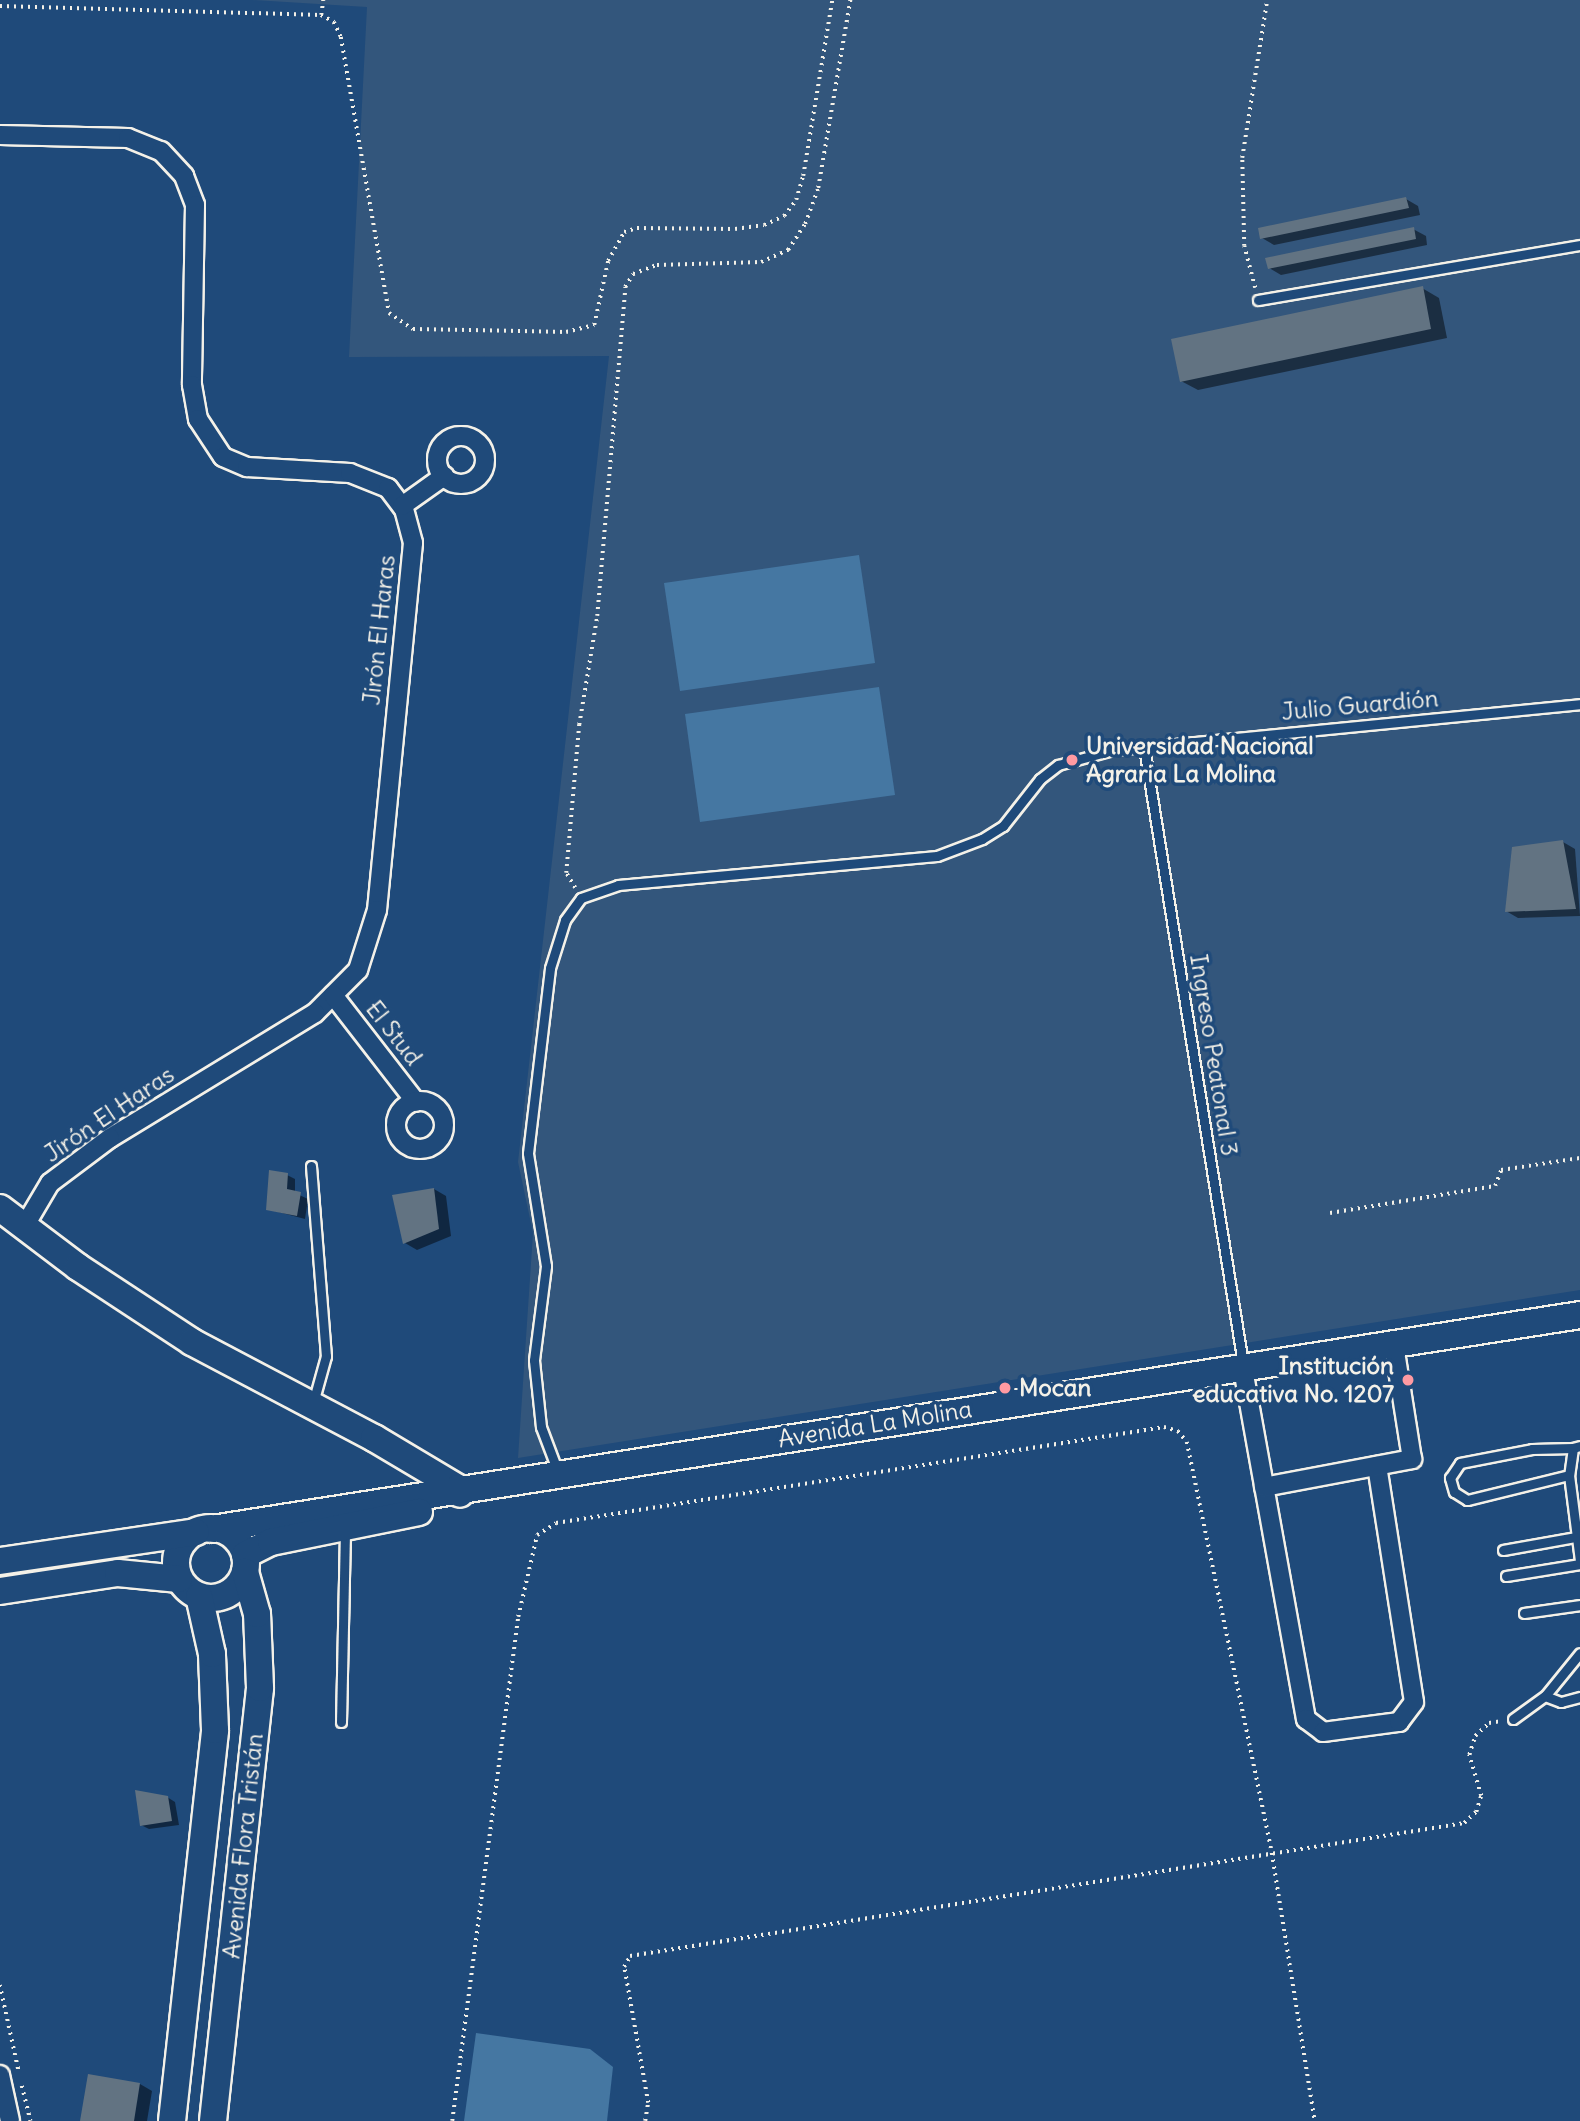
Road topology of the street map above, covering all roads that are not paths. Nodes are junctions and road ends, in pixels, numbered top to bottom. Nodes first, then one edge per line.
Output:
1 (0, 135) edge
2 (1580, 246) edge
3 (1258, 300) road end
4 (444, 476) dead end
5 (402, 506) junction
6 (1580, 704) edge
7 (1144, 747) junction
8 (333, 995) junction
9 (416, 1102) dead end
10 (311, 1166) dead end
11 (0, 1208) edge
12 (24, 1227) junction
13 (1580, 1315) edge
14 (1580, 1333) edge
15 (1396, 1353) junction
16 (1244, 1377) junction
17 (312, 1407) junction
18 (374, 1438) junction
19 (1576, 1447) edge
20 (1377, 1466) junction
21 (558, 1472) junction
22 (1569, 1475) junction
23 (1264, 1487) junction
24 (456, 1497) junction
25 (388, 1500) junction
26 (345, 1527) junction
27 (204, 1530) junction
28 (1575, 1537) junction
29 (1503, 1550) dead end
30 (0, 1561) edge
31 (1580, 1562) edge
32 (245, 1564) junction
33 (1506, 1576) dead end
34 (179, 1579) junction
35 (0, 1591) edge
36 (199, 1596) junction
37 (1580, 1605) edge
38 (1524, 1613) dead end
39 (1580, 1653) edge
40 (1545, 1696) junction
41 (1580, 1697) edge
42 (1513, 1719) road end
43 (341, 1722) dead end
44 (0, 2075) edge
45 (10, 2121) edge
46 (172, 2121) edge
47 (213, 2121) edge

1 - 5 street
2 - 3 lane
4 - 5 street
5 - 8 street, Jirón El Haras
6 - 7 lane, Julio Guardión
7 - 16 lane, Ingreso Peatonal 3
7 - 21 lane, Julio Guardión
8 - 9 street, El Stud
8 - 12 street, Jirón El Haras
10 - 17 lane
11 - 12 main road
12 - 17 main road
13 - 15 main road, Avenida La Molina
14 - 15 main road, Avenida La Molina
15 - 16 main road, Avenida La Molina
15 - 20 street
16 - 21 main road, Avenida La Molina
16 - 23 street
16 - 24 main road, Avenida La Molina
17 - 18 main road
18 - 24 main road
18 - 25 main road
19 - 22 lane
19 - 22 lane
20 - 23 street
20 - 23 street
21 - 24 main road, Avenida La Molina
22 - 28 lane
24 - 25 main road, Avenida La Molina
24 - 26 main road, Avenida La Molina
25 - 27 main road, Avenida La Molina
26 - 32 main road, Avenida La Molina
26 - 43 lane
27 - 30 main road, Avenida La Molina
27 - 32 main road
27 - 34 main road
28 - 29 lane
28 - 31 lane
31 - 33 lane
32 - 36 main road
32 - 47 main road, Avenida Flora Tristán
34 - 35 main road
34 - 36 main road
36 - 46 main road, Avenida Flora Tristán
37 - 38 lane
39 - 40 lane
40 - 41 lane
40 - 42 lane
44 - 45 street

